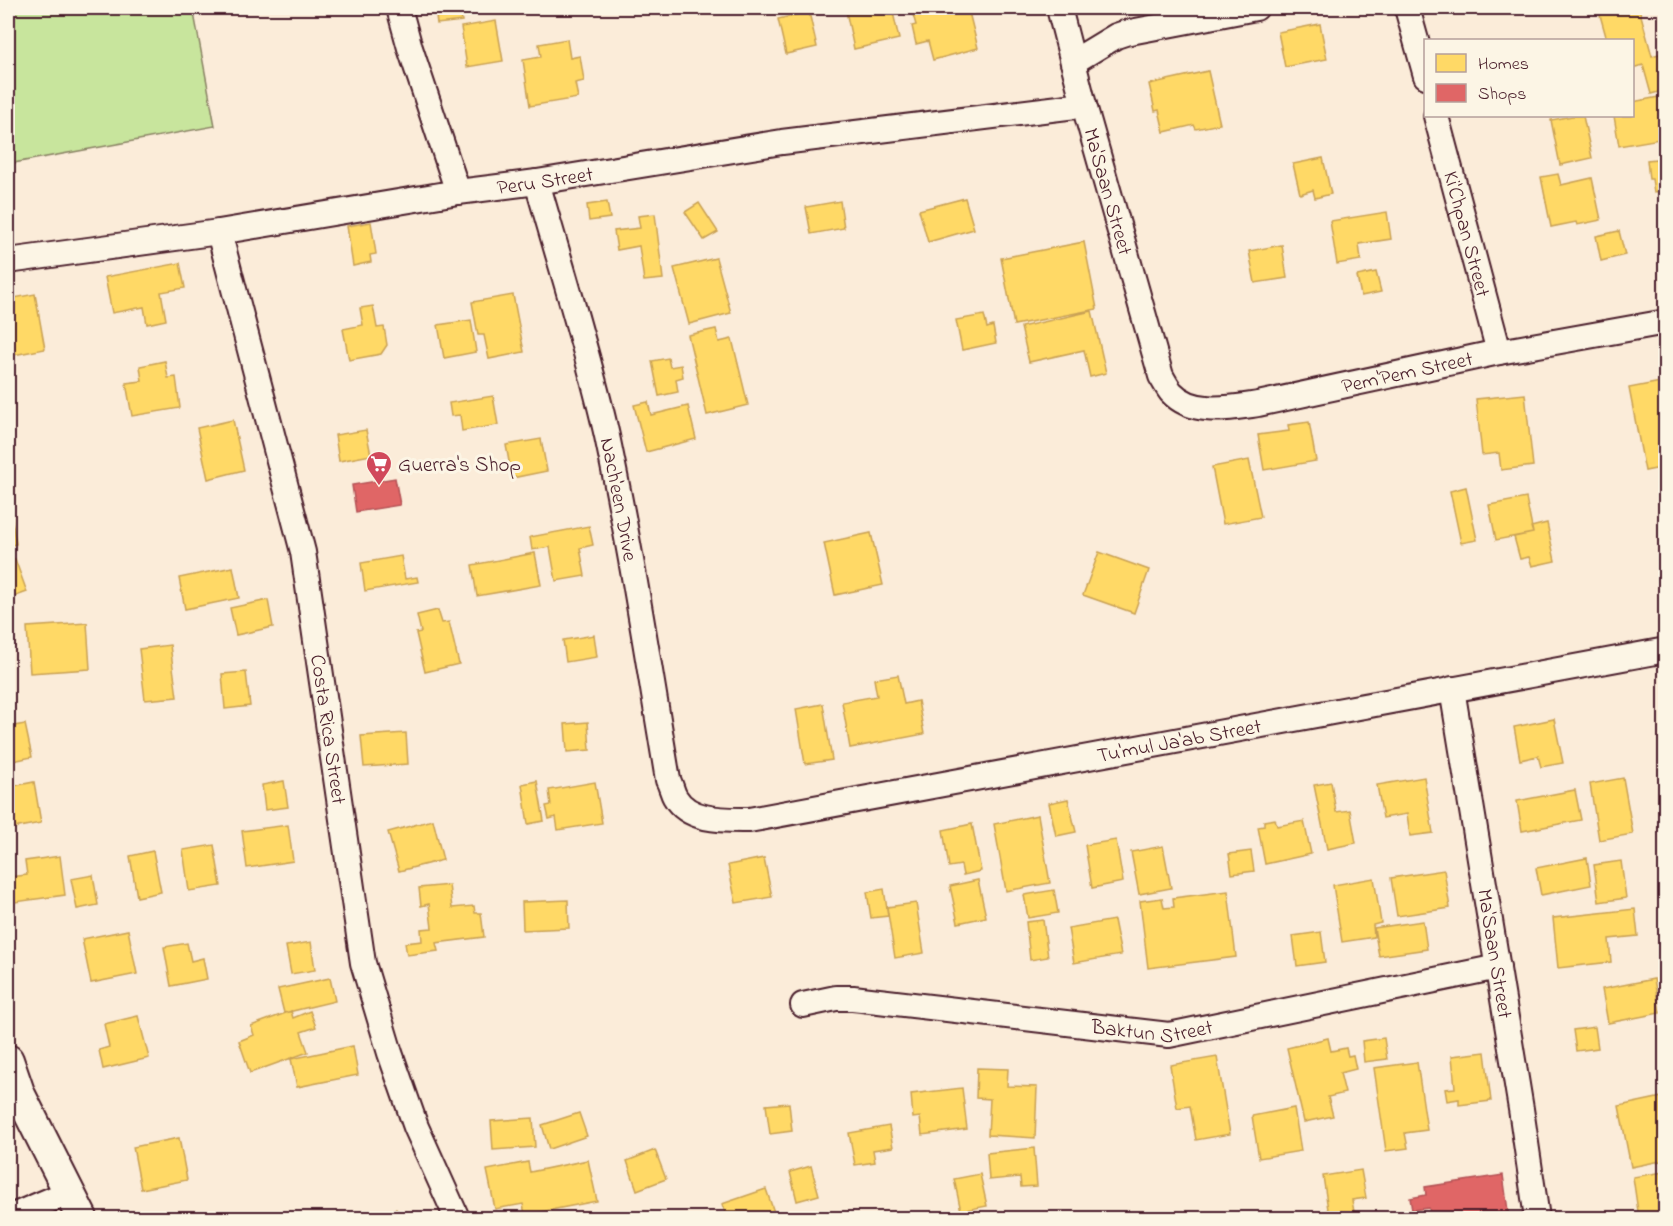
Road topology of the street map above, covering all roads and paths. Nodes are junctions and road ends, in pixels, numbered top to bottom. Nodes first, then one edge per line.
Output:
1 (399, 8) edge
2 (1059, 8) edge
3 (1256, 8) edge
4 (1407, 8) edge
5 (1073, 62) junction
6 (1424, 72) edge
7 (1084, 105) junction
8 (1436, 117) edge
9 (537, 183) junction
10 (458, 192) junction
11 (219, 232) junction
12 (8, 261) edge
13 (1665, 322) edge
14 (1499, 352) junction
15 (1161, 376) joint
16 (1665, 650) edge
17 (1452, 689) junction
18 (694, 814) joint
19 (1498, 967) junction
20 (803, 1005) dead end
21 (8, 1060) edge
22 (67, 1193) junction
23 (8, 1218) edge
24 (82, 1218) edge
25 (457, 1218) edge
26 (1536, 1218) edge

1 - 10 street
2 - 5 street, Ma'Saan Street
3 - 5 street
4 - 6 street
5 - 7 street, Ma'Saan Street
7 - 9 street, Peru Street
7 - 15 street, Ma'Saan Street
8 - 14 street, Ki'Chpan Street
9 - 10 street, Peru Street
9 - 18 street, Nach'een Drive
10 - 11 street, Peru Street
11 - 12 street, Peru Street
11 - 25 street, Costa Rica Street
13 - 14 street, Pem'Pem Street
14 - 15 street, Pem'Pem Street
16 - 17 street, Tu'mul Ja'ab Street
17 - 18 street, Tu'mul Ja'ab Street
17 - 19 street, Ma'Saan Street
19 - 20 street, Baktun Street
19 - 26 street, Ma'Saan Street
21 - 22 street
22 - 23 street
22 - 24 street

